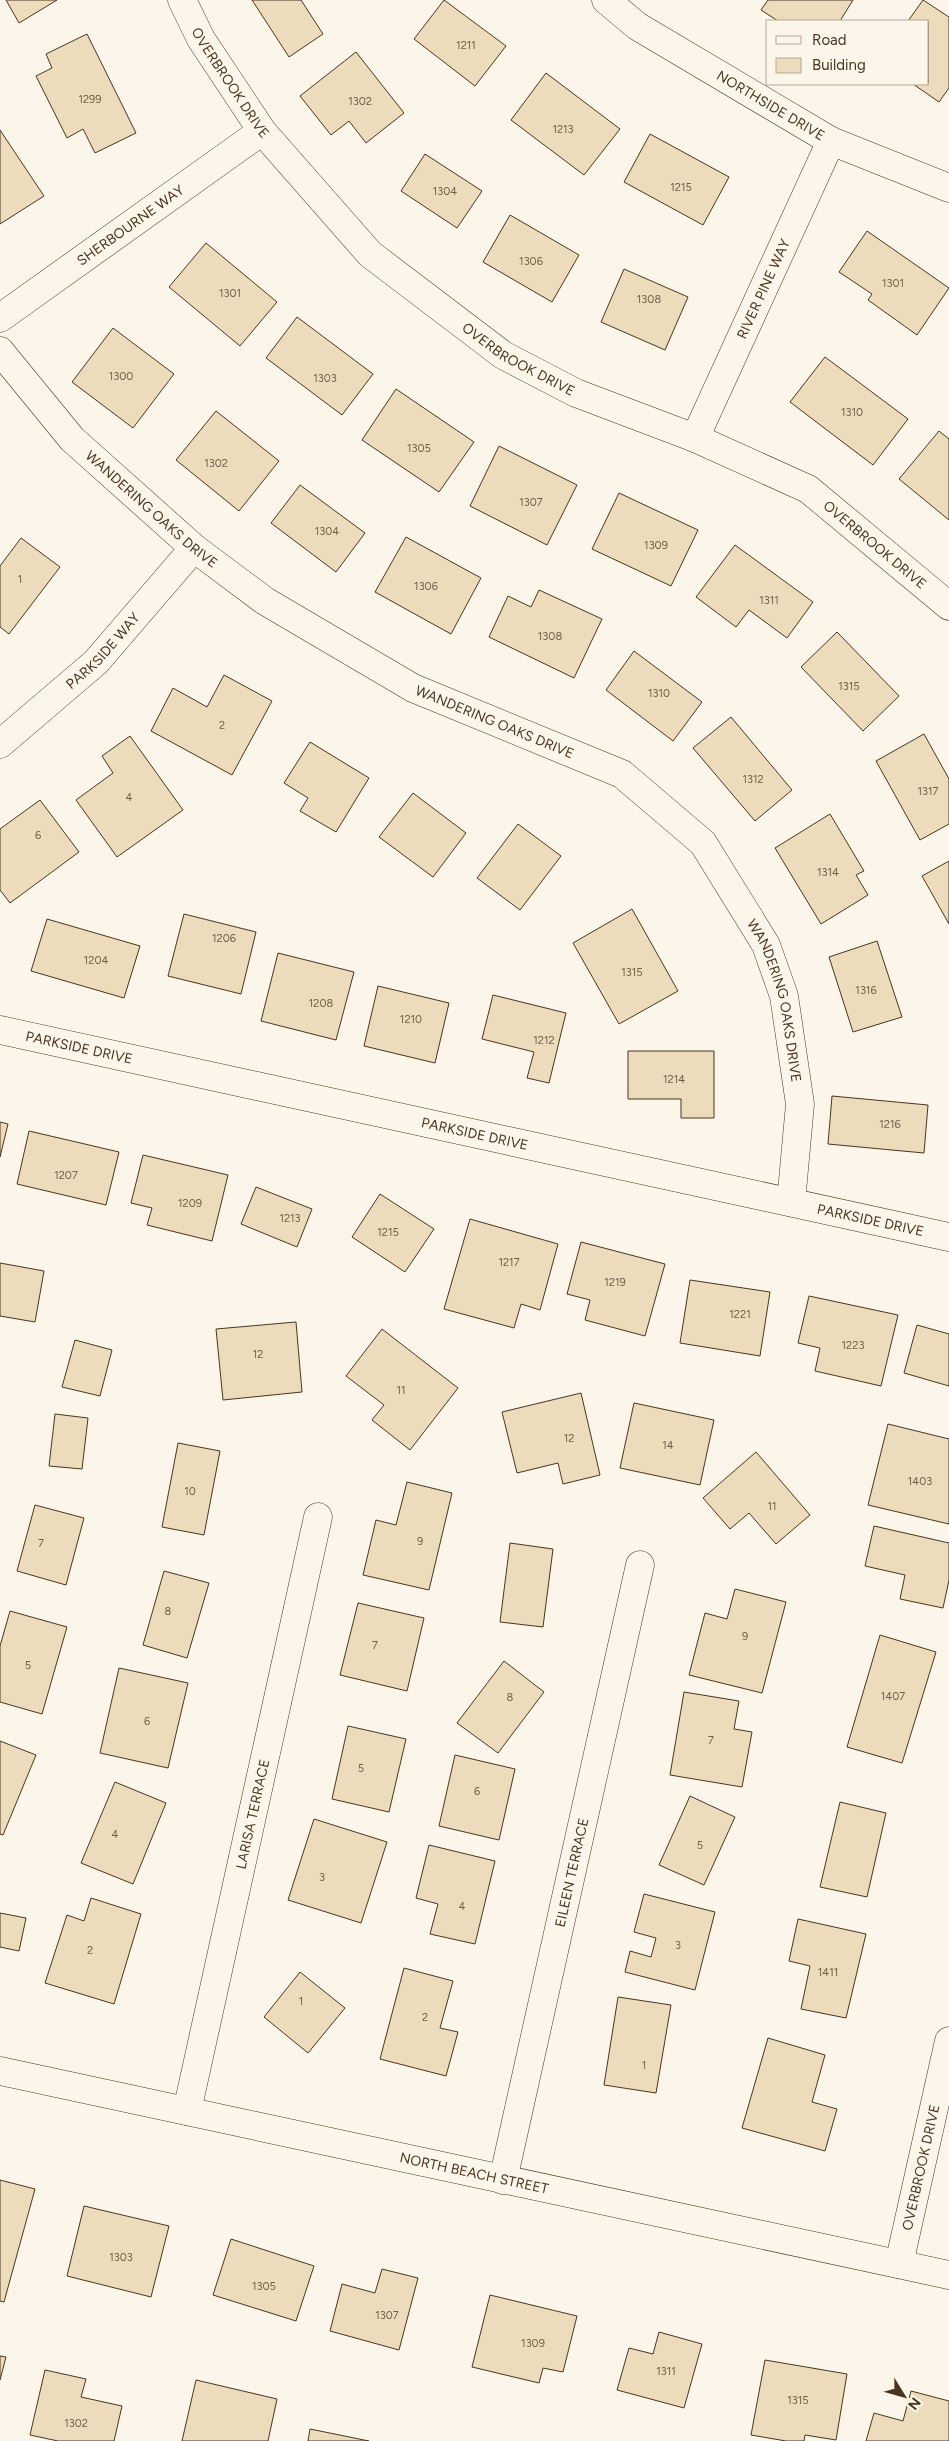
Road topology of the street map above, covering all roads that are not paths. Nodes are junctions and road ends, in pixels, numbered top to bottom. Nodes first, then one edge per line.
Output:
1 (182, 0) edge
2 (606, 0) edge
3 (262, 131) junction
4 (832, 141) junction
5 (949, 188) edge
6 (0, 318) edge
7 (0, 351) edge
8 (695, 438) junction
9 (194, 548) junction
10 (949, 606) edge
11 (0, 744) edge
12 (0, 1030) edge
13 (791, 1202) junction
14 (949, 1237) edge
15 (318, 1517) dead end
16 (640, 1566) dead end
17 (949, 2041) edge
18 (0, 2072) edge
19 (187, 2111) junction
20 (503, 2180) junction
21 (899, 2264) junction
22 (949, 2275) edge

1 - 3 street, OVERBROOK DRIVE
2 - 4 street, NORTHSIDE DRIVE
3 - 6 street, SHERBOURNE WAY
3 - 8 street, OVERBROOK DRIVE
4 - 5 street, NORTHSIDE DRIVE
4 - 8 street, RIVER PINE WAY
7 - 9 street, WANDERING OAKS DRIVE
8 - 10 street, OVERBROOK DRIVE
9 - 11 street, PARKSIDE WAY
9 - 13 street, WANDERING OAKS DRIVE
12 - 13 street, PARKSIDE DRIVE
13 - 14 street, PARKSIDE DRIVE
15 - 19 street, LARISA TERRACE
16 - 20 street, EILEEN TERRACE
17 - 21 street, OVERBROOK DRIVE
18 - 19 street, NORTH BEACH STREET
19 - 20 street, NORTH BEACH STREET
20 - 21 street, NORTH BEACH STREET
21 - 22 street, NORTH BEACH STREET

